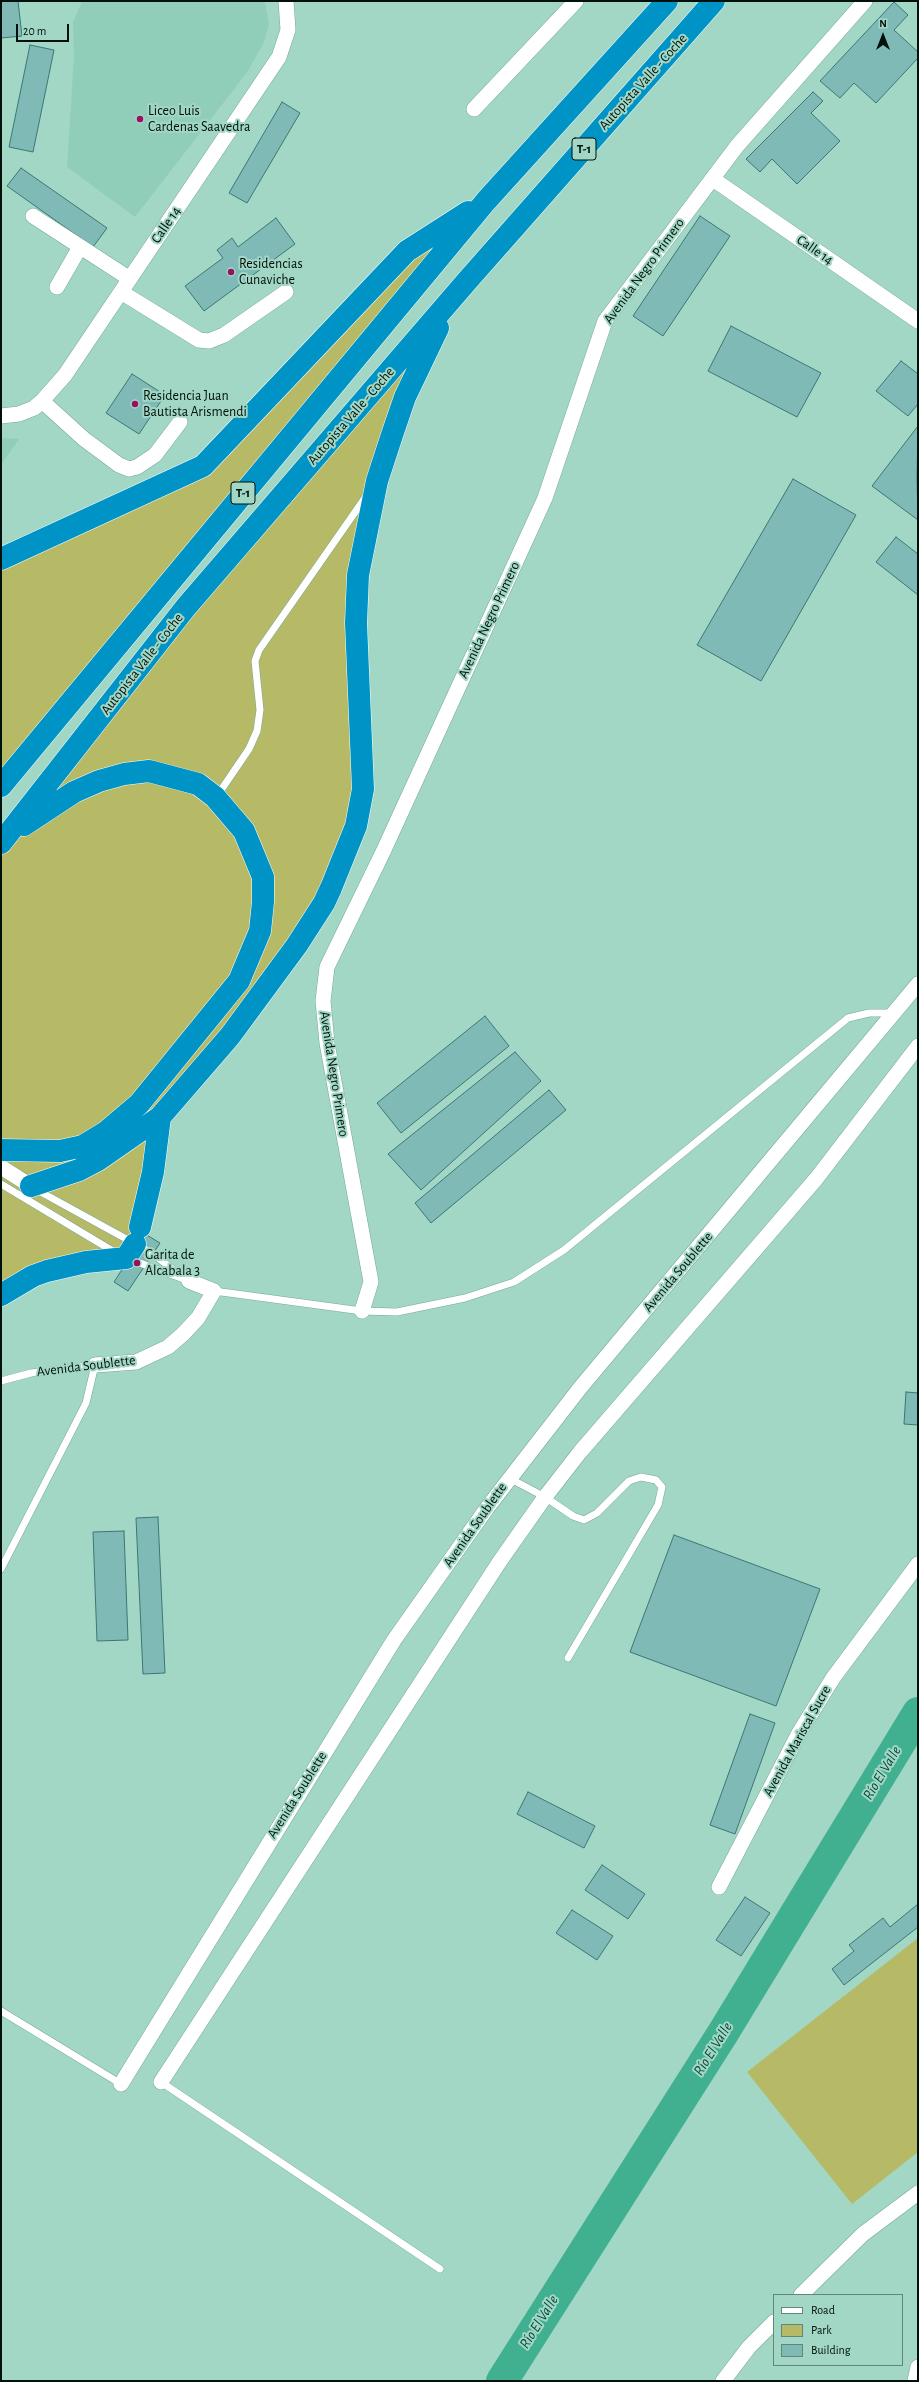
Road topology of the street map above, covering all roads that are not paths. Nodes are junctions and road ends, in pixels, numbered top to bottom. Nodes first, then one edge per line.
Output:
1 (286, 1) edge
2 (576, 1) edge
3 (667, 1) edge
4 (714, 1) edge
5 (865, 1) edge
6 (474, 108) dead end
7 (713, 179) junction
8 (486, 201) junction
9 (33, 216) dead end
10 (80, 247) junction
11 (130, 279) junction
12 (57, 287) dead end
13 (121, 292) junction
14 (286, 292) dead end
15 (454, 296) junction
16 (918, 321) edge
17 (42, 401) junction
18 (1, 416) edge
19 (180, 422) dead end
20 (377, 481) junction
21 (1, 559) edge
22 (1, 786) edge
23 (215, 797) junction
24 (1, 843) edge
25 (918, 984) edge
26 (895, 1013) junction
27 (918, 1046) edge
28 (160, 1117) junction
29 (1, 1150) edge
30 (1, 1167) edge
31 (1, 1184) edge
32 (30, 1186) junction
33 (134, 1243) junction
34 (189, 1281) junction
35 (214, 1291) junction
36 (1, 1295) edge
37 (362, 1311) junction
38 (95, 1365) junction
39 (1, 1381) edge
40 (509, 1477) junction
41 (544, 1497) junction
42 (918, 1564) edge
43 (1, 1569) edge
44 (568, 1658) dead end
45 (719, 1887) dead end
46 (1, 2011) edge
47 (161, 2082) joint
48 (121, 2084) joint
49 (918, 2193) edge
50 (440, 2269) dead end
51 (802, 2294) edge
52 (773, 2323) edge
53 (918, 2367) edge
54 (723, 2381) edge
55 (915, 2381) edge

1 - 11 street, Calle 14
2 - 6 street
3 - 8 highway, Autopista Valle - Coche / T-1
4 - 15 highway, Autopista Valle - Coche / T-1
5 - 7 street, Avenida Negro Primero
7 - 16 street, Calle 14
7 - 37 street, Avenida Negro Primero
8 - 21 highway
8 - 22 highway, Autopista Valle - Coche / T-1
9 - 10 street
10 - 11 street
10 - 12 street
11 - 13 street, Calle 14
13 - 14 street
13 - 17 street, Calle 14
15 - 20 highway
15 - 24 highway, Autopista Valle - Coche / T-1
17 - 18 street, Calle 14
17 - 19 street
20 - 23 lane
20 - 28 highway
23 - 24 highway
23 - 29 highway
25 - 26 street, Avenida Soublette
26 - 37 lane
26 - 40 street, Avenida Soublette
27 - 41 street
28 - 32 highway
28 - 33 highway
30 - 32 street
31 - 33 lane
32 - 33 lane
33 - 34 lane
33 - 34 lane
33 - 36 highway
34 - 35 street
35 - 37 lane
35 - 38 street, Avenida Soublette
38 - 39 lane, Avenida Soublette
38 - 43 lane
40 - 41 lane
40 - 48 street, Avenida Soublette
41 - 44 lane
41 - 47 street
42 - 45 street, Avenida Mariscal Sucre
46 - 48 lane
47 - 50 lane
49 - 51 street
52 - 54 street
53 - 55 street

